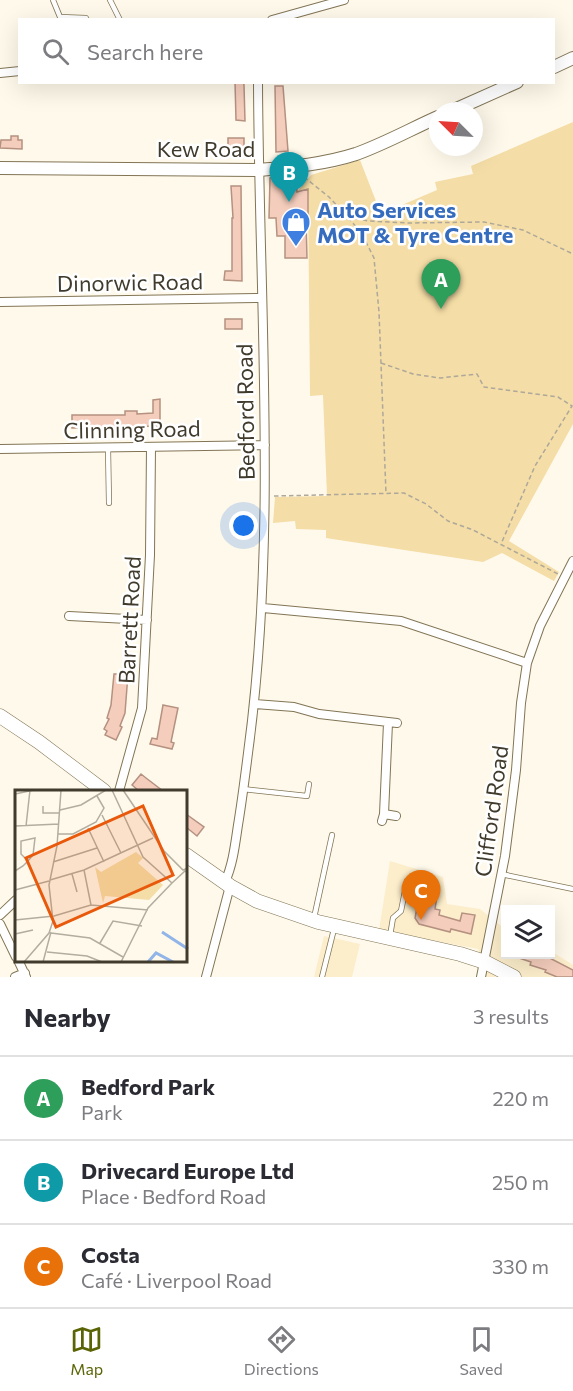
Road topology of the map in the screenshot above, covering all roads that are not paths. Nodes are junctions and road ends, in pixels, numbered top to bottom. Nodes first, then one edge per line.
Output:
1 (53, 0) edge
2 (110, 0) edge
3 (344, 0) edge
4 (311, 4) edge
5 (86, 18) edge
6 (119, 18) edge
7 (277, 18) edge
8 (573, 58) edge
9 (555, 67) edge
10 (18, 71) edge
11 (0, 73) edge
12 (258, 84) edge
13 (513, 84) edge
14 (472, 102) edge
15 (429, 121) edge
16 (0, 168) edge
17 (259, 170) junction
18 (261, 298) junction
19 (0, 302) edge
20 (265, 445) junction
21 (151, 447) junction
22 (108, 448) junction
23 (0, 449) edge
24 (110, 503) dead end
25 (573, 561) edge
26 (262, 608) junction
27 (69, 616) dead end
28 (147, 620) junction
29 (527, 663) junction
30 (255, 705) junction
31 (0, 716) edge
32 (388, 723) junction
33 (398, 723) dead end
34 (309, 783) dead end
35 (243, 789) junction
36 (103, 790) edge
37 (119, 790) edge
38 (396, 816) dead end
39 (332, 835) dead end
40 (188, 856) edge
41 (501, 874) junction
42 (407, 881) dead end
43 (228, 884) junction
44 (573, 889) edge
45 (15, 901) edge
46 (0, 915) edge
47 (314, 921) junction
48 (0, 924) edge
49 (335, 926) junction
50 (390, 939) junction
51 (15, 955) edge
52 (486, 962) junction
53 (26, 975) edge
54 (15, 977) edge
55 (206, 977) edge
56 (322, 977) edge
57 (482, 977) edge
58 (514, 977) edge

1 - 5 lane
2 - 6 lane
3 - 4 street
4 - 7 street
8 - 9 main road
10 - 11 street
12 - 17 street, Bedford Road
13 - 14 main road
15 - 17 main road, Kew Road
16 - 17 main road, Kew Road
17 - 18 street, Bedford Road
18 - 19 street, Dinorwic Road
18 - 20 street, Bedford Road
20 - 21 street, Clinning Road
20 - 26 street, Bedford Road
21 - 22 street, Clinning Road
21 - 28 street, Barrett Road
22 - 23 street, Clinning Road
22 - 24 lane
25 - 29 street, Clifford Road
26 - 29 street
26 - 30 street, Bedford Road
27 - 28 street
28 - 37 street, Barrett Road
29 - 41 street, Clifford Road
30 - 32 street
30 - 35 street, Bedford Road
31 - 36 main road
32 - 33 street
32 - 38 street
34 - 35 lane
35 - 43 street, Bedford Road
39 - 47 lane
40 - 43 main road
41 - 44 lane
41 - 52 street, Clifford Road
42 - 50 lane
43 - 47 main road
43 - 55 street, Bedford Road
45 - 46 street
47 - 49 main road
48 - 51 street
49 - 50 main road
49 - 56 lane
50 - 52 main road
52 - 57 street, Clifford Road
52 - 58 main road
53 - 54 street

